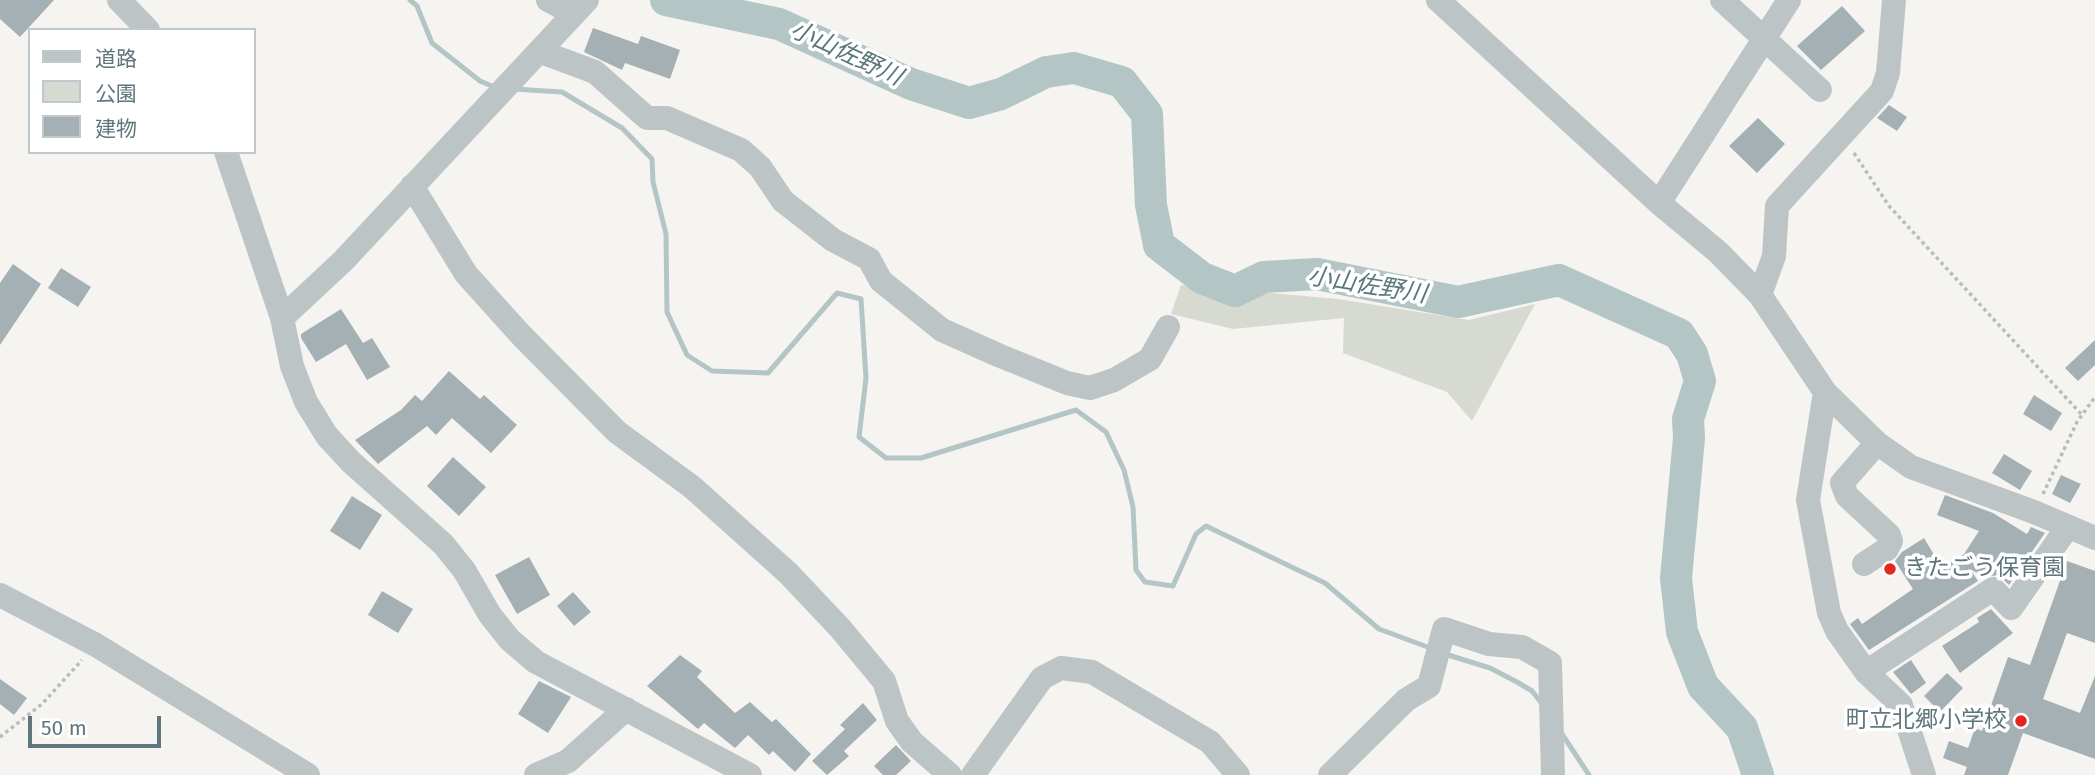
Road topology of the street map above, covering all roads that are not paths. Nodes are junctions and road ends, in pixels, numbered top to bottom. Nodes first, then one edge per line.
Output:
1 (119, 0) edge
2 (548, 0) edge
3 (1438, 0) edge
4 (1722, 0) edge
5 (1789, 0) edge
6 (1894, 0) edge
7 (580, 7) edge
8 (146, 28) edge
9 (1764, 40) junction
10 (541, 51) junction
11 (1819, 90) dead end
12 (227, 154) edge
13 (412, 186) junction
14 (1659, 203) junction
15 (1760, 295) junction
16 (282, 318) junction
17 (1168, 327) dead end
18 (1825, 392) junction
19 (1877, 443) junction
20 (2067, 528) junction
21 (2095, 538) edge
22 (1864, 564) dead end
23 (0, 595) edge
24 (1866, 672) junction
25 (626, 709) junction
26 (308, 775) edge
27 (536, 775) edge
28 (750, 775) edge
29 (950, 775) edge
30 (973, 775) edge
31 (1238, 775) edge
32 (1330, 775) edge
33 (1552, 775) edge
34 (1924, 775) edge

1 - 8 street
2 - 7 street
3 - 14 street
4 - 9 street
5 - 9 street
6 - 15 street
7 - 10 street
9 - 11 street
9 - 14 street
10 - 13 street
10 - 17 street
12 - 16 street
13 - 16 street
13 - 29 street
14 - 15 street
15 - 18 street
16 - 25 street
18 - 19 street
18 - 24 street
19 - 20 street
19 - 22 street
20 - 21 street
20 - 24 street
23 - 26 street
24 - 34 street
25 - 27 street
25 - 28 street
30 - 31 street
32 - 33 street

